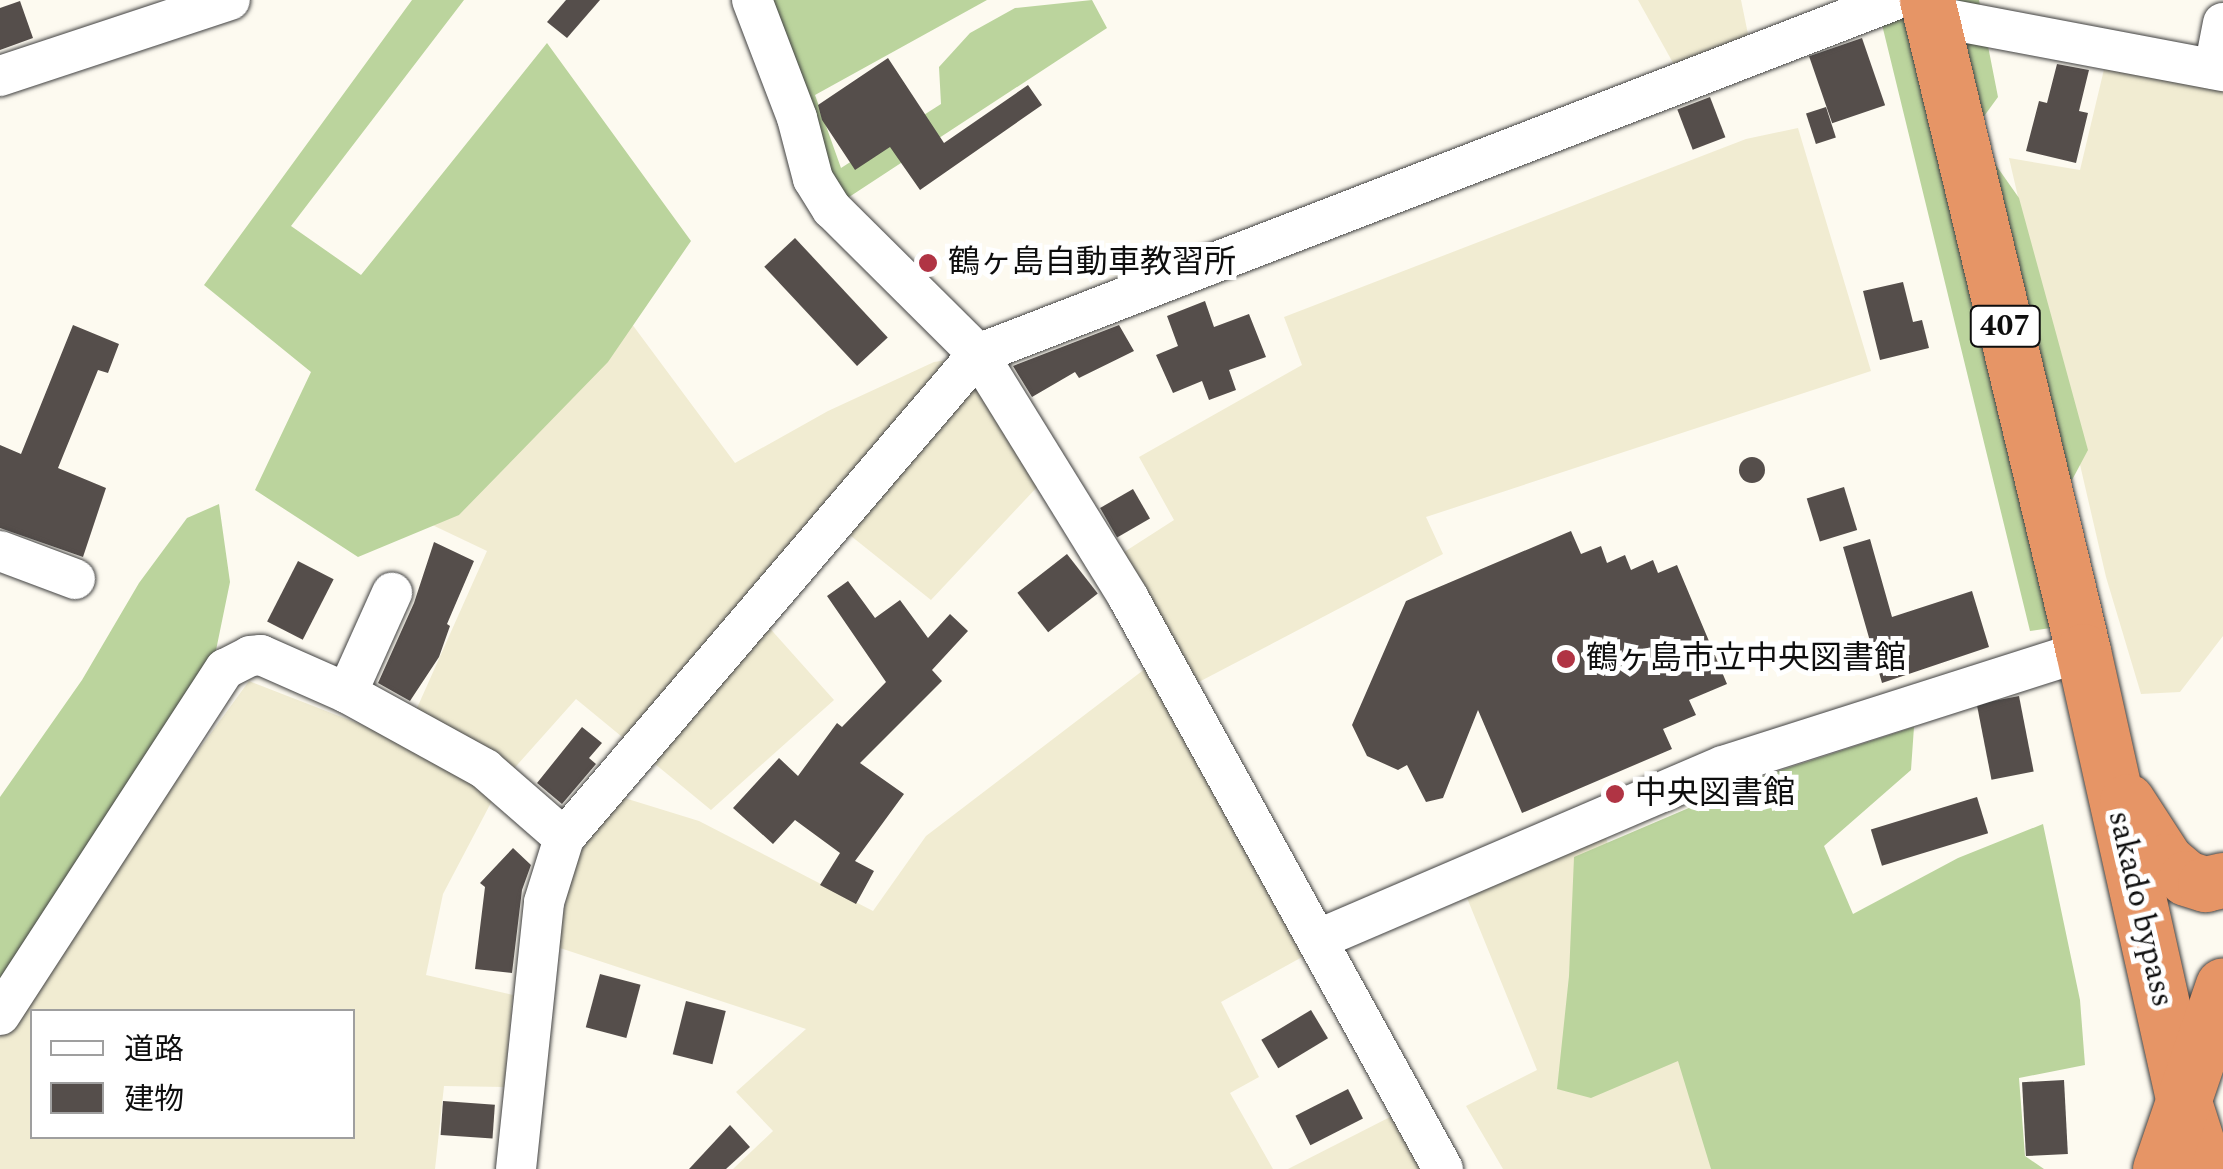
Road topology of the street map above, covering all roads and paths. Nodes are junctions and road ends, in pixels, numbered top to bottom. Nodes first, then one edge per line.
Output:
1 (230, 0) edge
2 (752, 0) edge
3 (1918, 5) edge
4 (2223, 23) edge
5 (2218, 70) edge
6 (0, 76) edge
7 (978, 354) junction
8 (0, 551) edge
9 (75, 579) dead end
10 (392, 593) dead end
11 (2083, 651) junction
12 (347, 693) junction
13 (2108, 774) junction
14 (564, 838) junction
15 (2223, 880) edge
16 (1319, 939) junction
17 (2223, 985) edge
18 (0, 1014) edge
19 (2203, 1104) edge
20 (2193, 1168) edge
21 (516, 1169) edge
22 (1443, 1169) edge

1 - 6 street
2 - 7 street
3 - 5 street
3 - 7 street
3 - 11 highway, 407
4 - 5 street
7 - 14 street
7 - 16 street
8 - 9 street
10 - 12 street
11 - 13 highway, sakado bypass / 407
11 - 16 street
12 - 14 street
12 - 18 street
13 - 15 highway
13 - 19 highway, sakado bypass / 407
14 - 21 street
16 - 22 street
17 - 19 highway
19 - 20 highway

